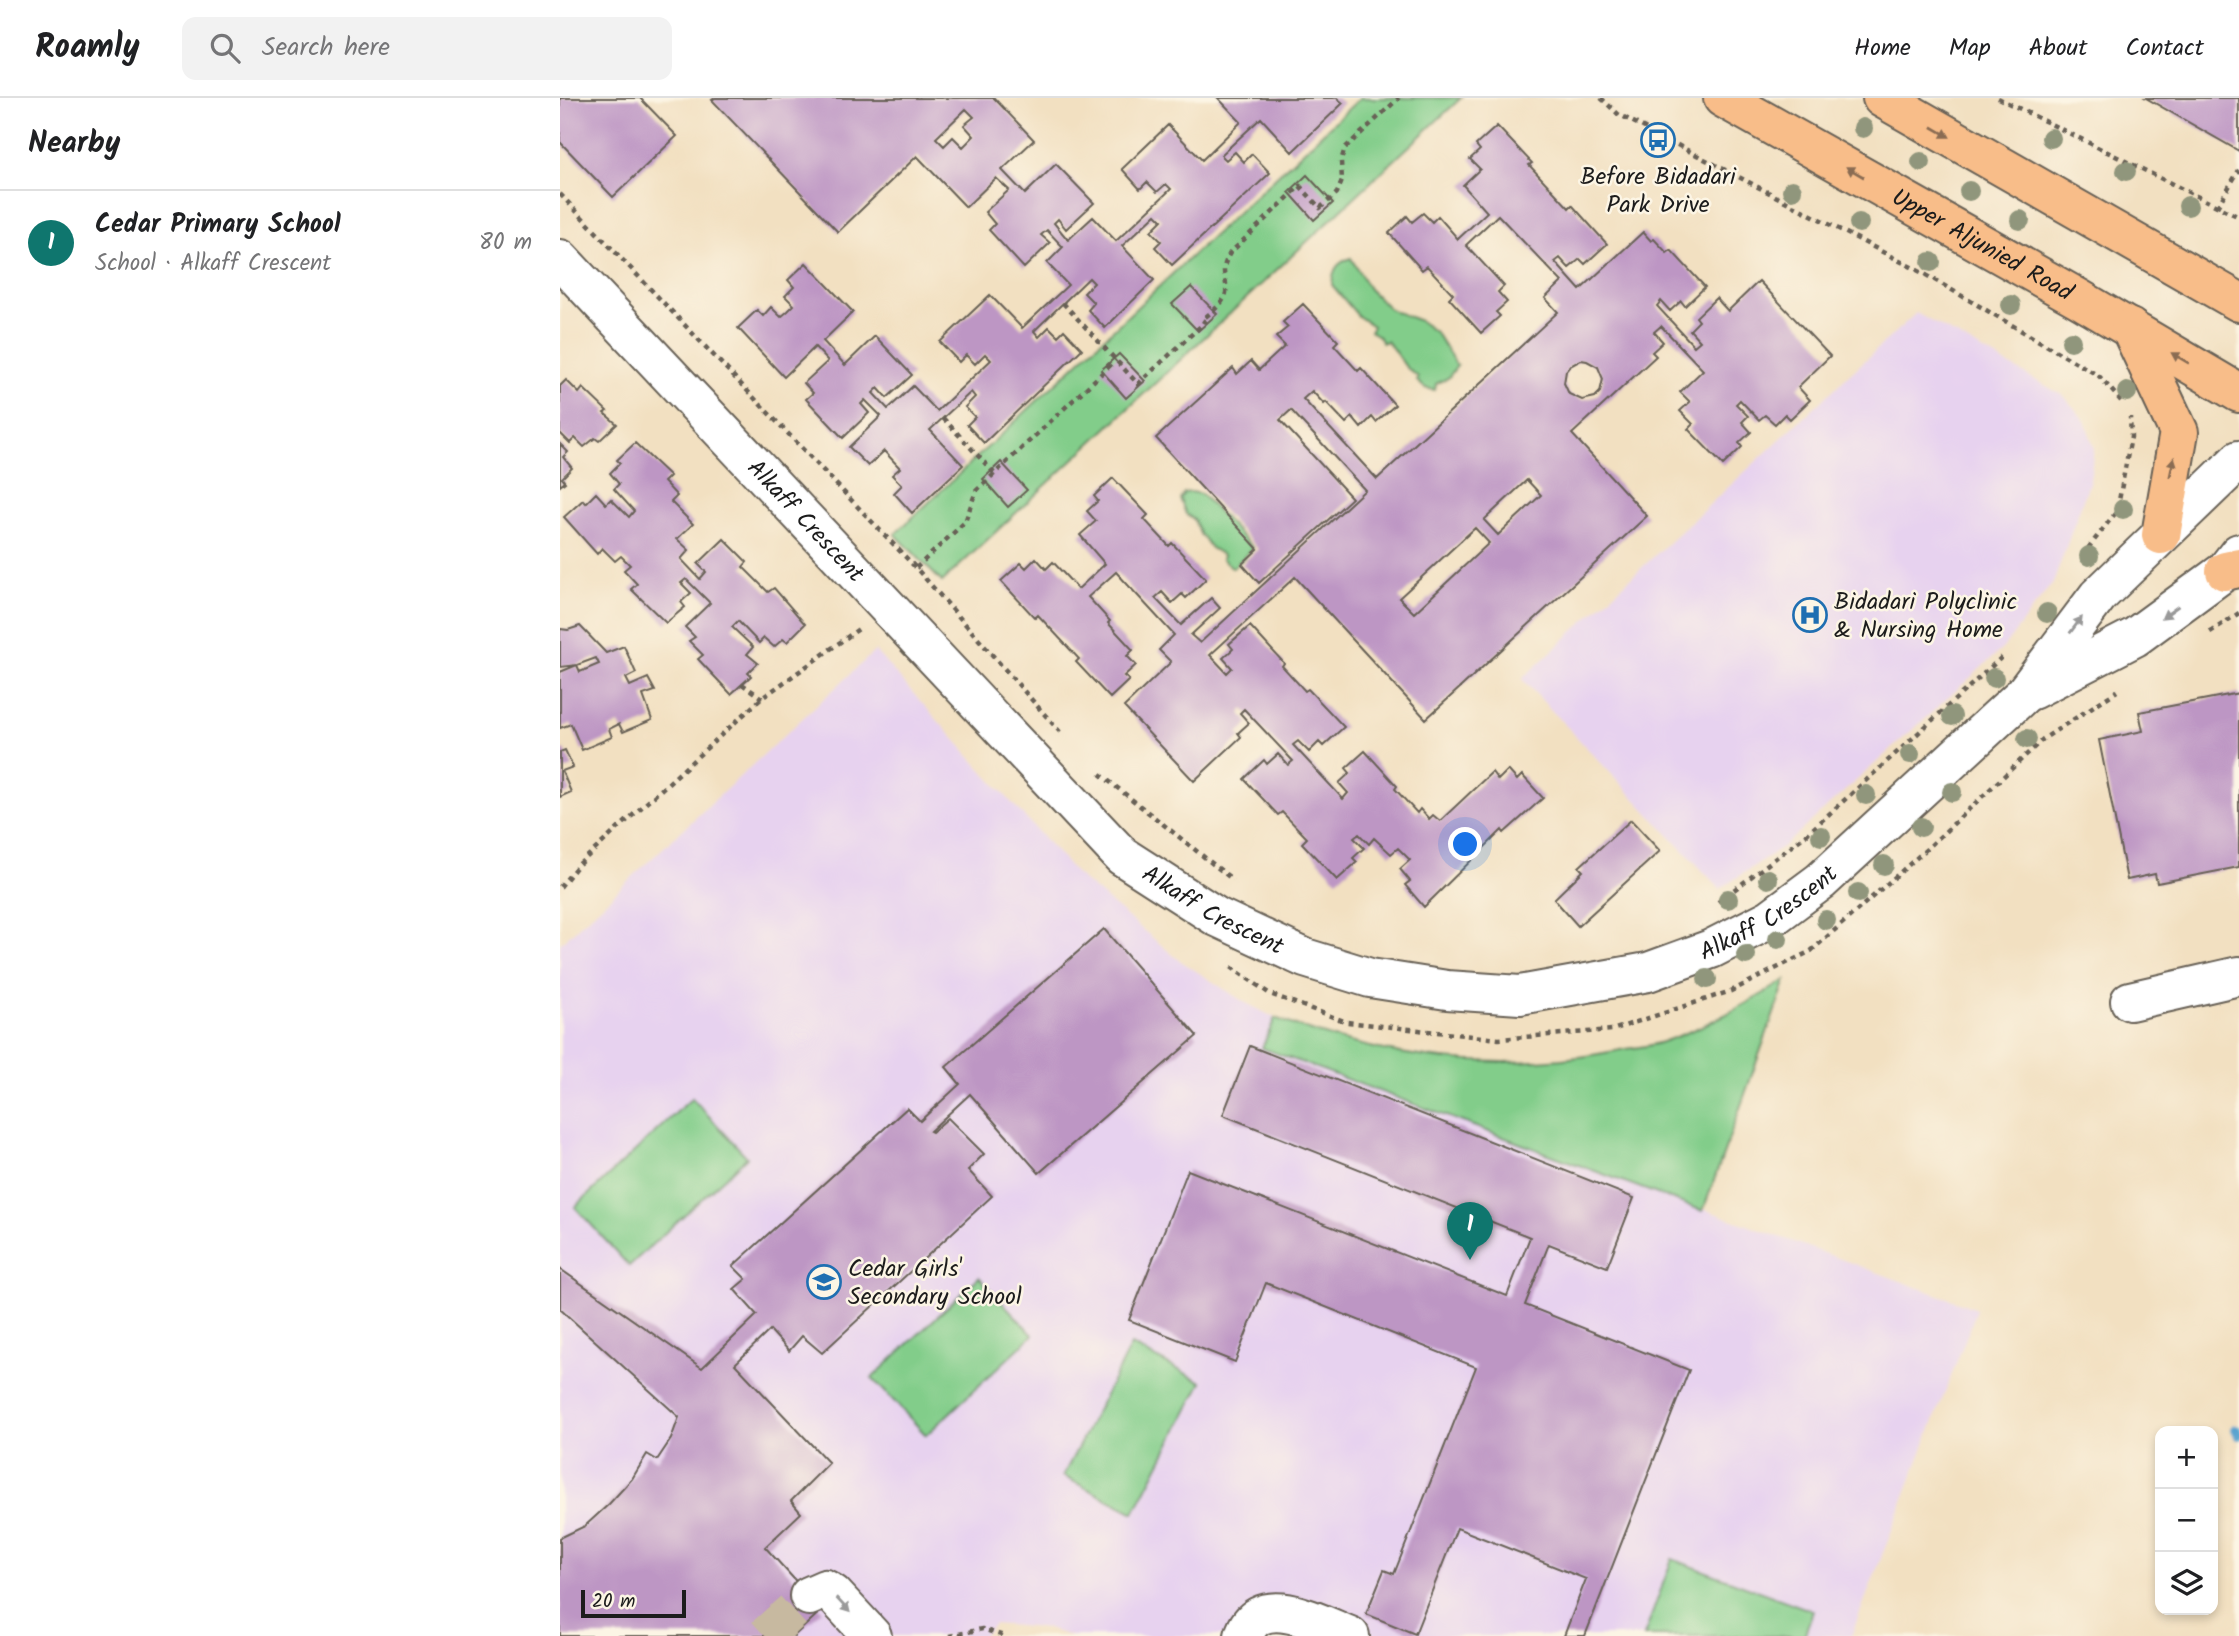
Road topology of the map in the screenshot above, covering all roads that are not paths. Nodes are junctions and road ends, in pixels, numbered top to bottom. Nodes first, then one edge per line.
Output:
1 (1723, 98) edge
2 (1882, 98) edge
3 (2118, 232) junction
4 (560, 259) edge
5 (2239, 271) edge
6 (2239, 302) edge
7 (2130, 328) junction
8 (2239, 393) edge
9 (2239, 460) edge
10 (2161, 535) junction
11 (2234, 564) edge
12 (2024, 694) junction
13 (2239, 976) edge
14 (2130, 1001) dead end
15 (809, 1596) dead end
16 (872, 1636) edge
17 (1244, 1636) edge
18 (1350, 1636) edge

7 -> 1 main road, Upper Aljunied Road
2 -> 3 main road
3 - 5 main road
3 - 6 main road
4 - 12 street, Alkaff Crescent
8 -> 7 main road, Upper Aljunied Road
10 -> 7 main road
9 - 10 street, Alkaff Crescent
12 -> 10 street, Alkaff Crescent
11 -> 12 street, Alkaff Crescent
13 - 14 street
15 -> 16 street
17 - 18 street

